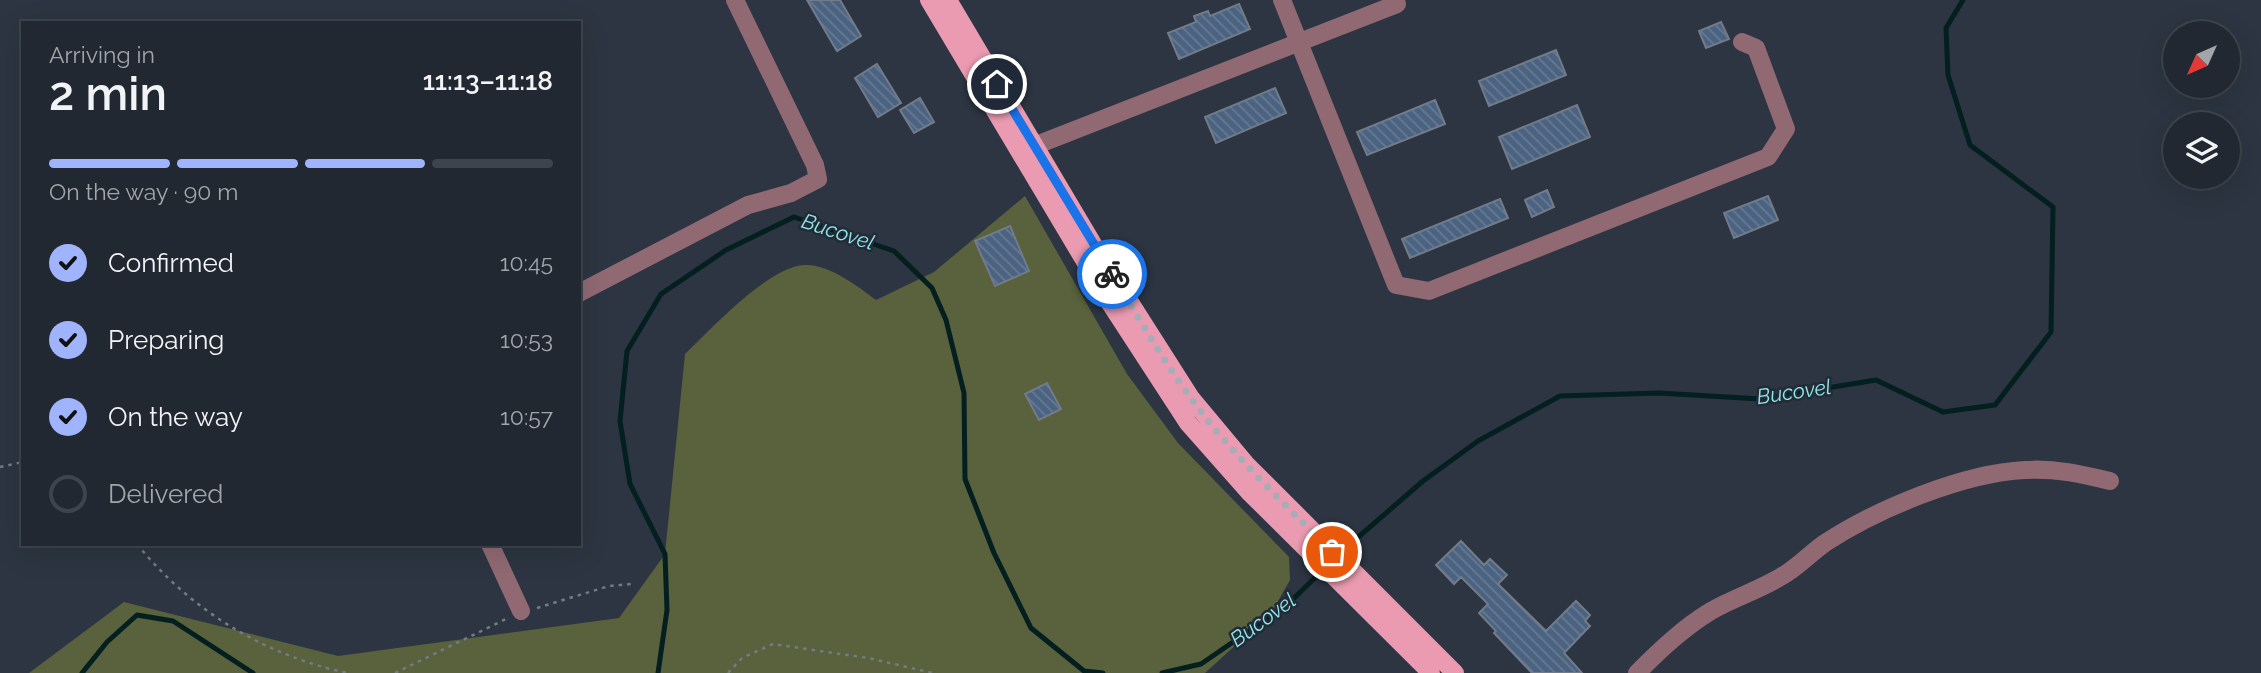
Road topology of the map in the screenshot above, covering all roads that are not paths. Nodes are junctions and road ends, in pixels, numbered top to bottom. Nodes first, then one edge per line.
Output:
1 (735, 0) edge
2 (929, 0) edge
3 (948, 0) edge
4 (1282, 0) edge
5 (1397, 4) dead end
6 (1299, 41) junction
7 (1742, 42) dead end
8 (1034, 146) junction
9 (581, 292) edge
10 (2110, 481) dead end
11 (1291, 522) junction
12 (491, 546) edge
13 (521, 611) dead end
14 (1381, 612) junction
15 (1431, 673) edge
16 (1455, 673) edge
17 (1637, 673) edge

1 - 9 street
2 - 11 main road
3 - 8 main road
4 - 6 street
5 - 6 street
6 - 7 street
6 - 8 street
8 - 11 main road
10 - 17 street
11 - 14 main road
12 - 13 street
14 - 15 main road
14 - 16 main road

